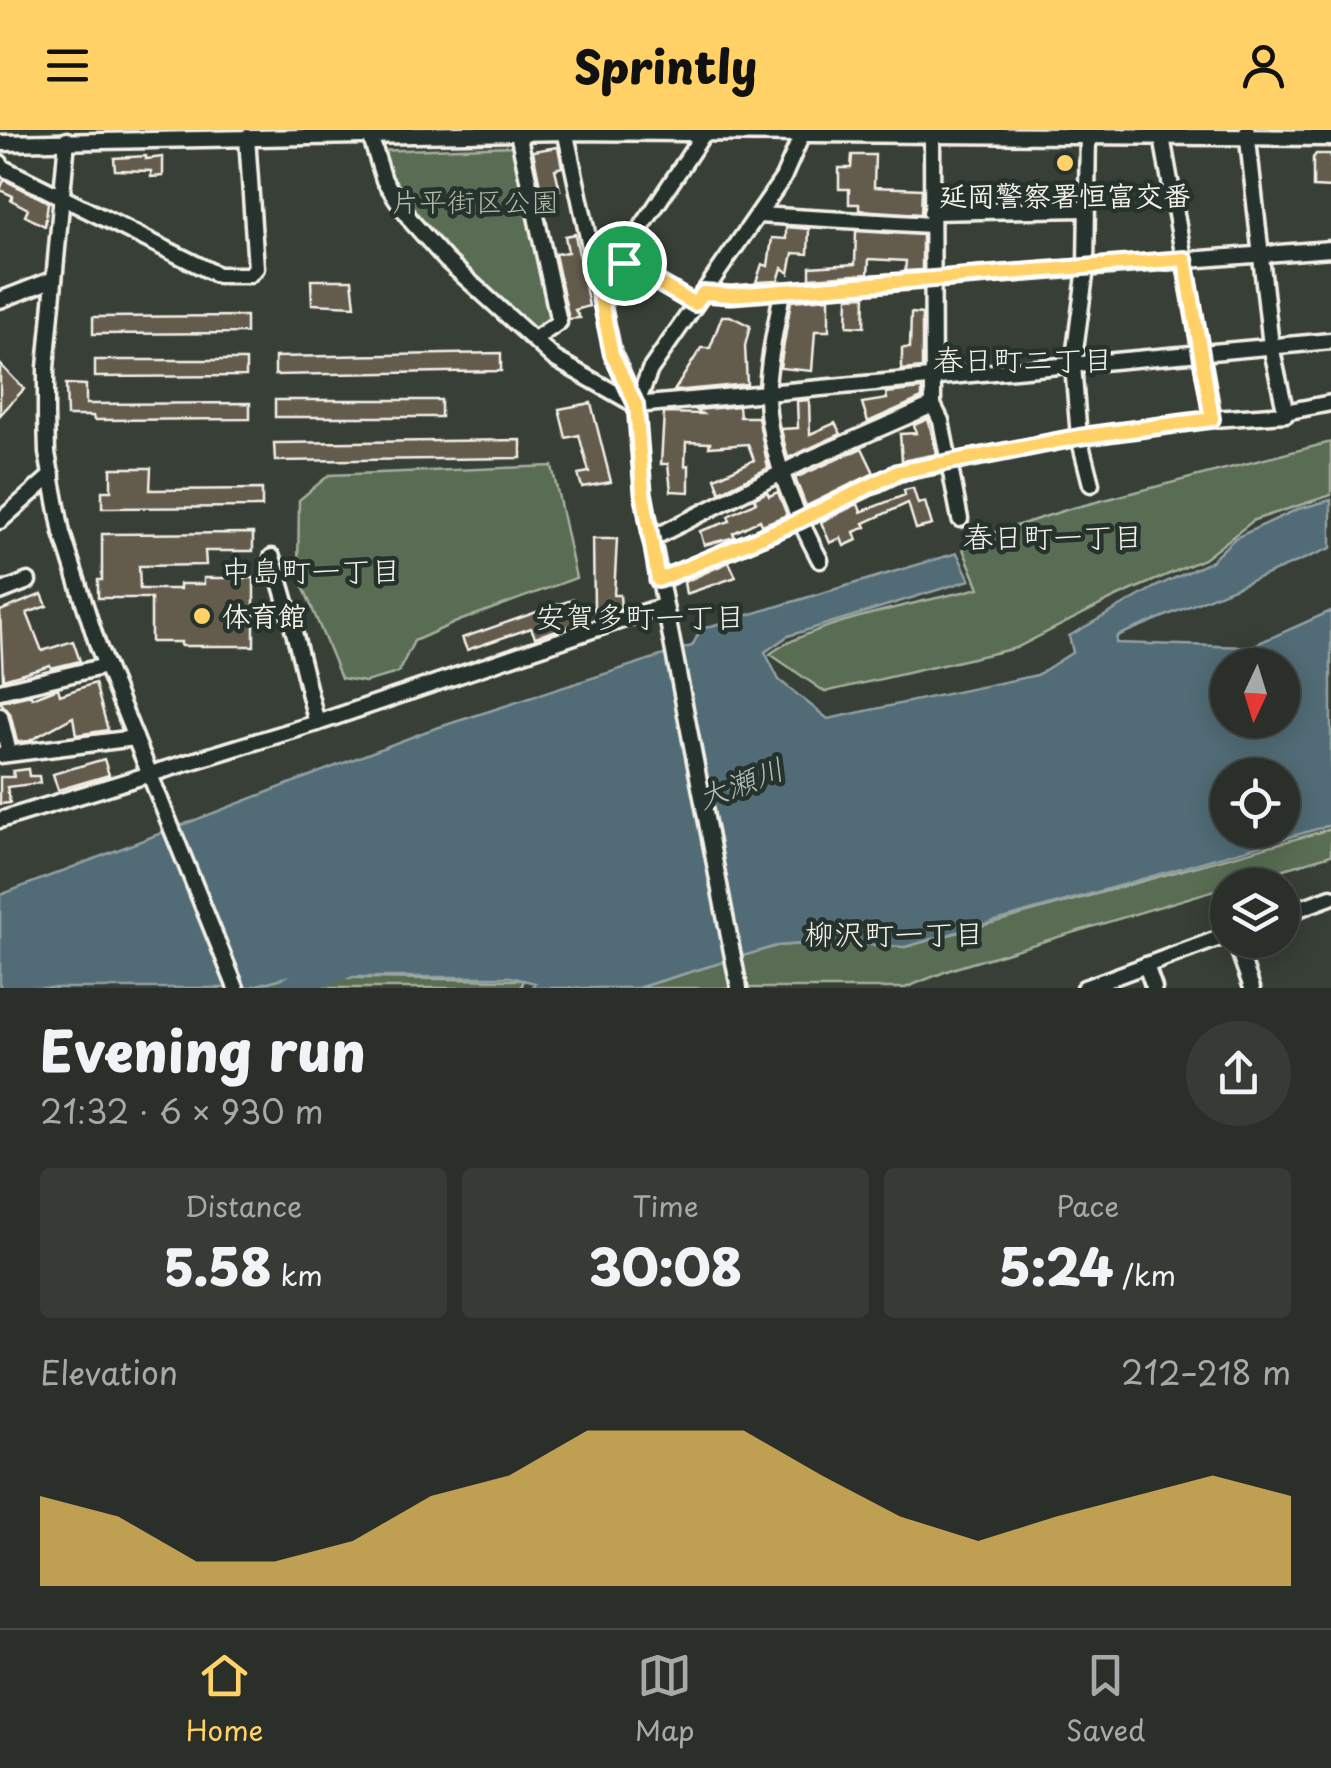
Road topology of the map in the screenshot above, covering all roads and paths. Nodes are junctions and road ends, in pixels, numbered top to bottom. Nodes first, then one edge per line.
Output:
1 (566, 131) edge
2 (706, 131) edge
3 (430, 132) edge
4 (804, 132) edge
5 (932, 132) edge
6 (1013, 132) edge
7 (518, 133) junction
8 (1088, 133) edge
9 (1161, 134) edge
10 (1247, 134) edge
11 (370, 135) junction
12 (247, 137) junction
13 (1331, 138) edge
14 (67, 140) junction
15 (0, 143) edge
16 (0, 163) edge
17 (62, 197) junction
18 (1086, 209) junction
19 (758, 215) junction
20 (931, 218) junction
21 (1331, 248) edge
22 (1260, 254) junction
23 (1185, 259) junction
24 (624, 263) junction
25 (1086, 268) junction
26 (595, 271) junction
27 (54, 279) junction
28 (932, 282) junction
29 (782, 291) junction
30 (699, 298) junction
31 (0, 300) edge
32 (535, 339) junction
33 (1331, 342) edge
34 (1271, 346) junction
35 (1202, 353) junction
36 (1074, 366) junction
37 (932, 378) junction
38 (767, 392) junction
39 (1331, 403) edge
40 (636, 405) junction
41 (932, 405) junction
42 (1285, 412) junction
43 (1212, 419) junction
44 (1079, 437) junction
45 (949, 462) junction
46 (782, 472) junction
47 (52, 475) junction
48 (1091, 484) dead end
49 (960, 519) dead end
50 (0, 521) edge
51 (799, 521) junction
52 (651, 539) junction
53 (272, 557) dead end
54 (820, 560) dead end
55 (658, 580) junction
56 (28, 581) dead end
57 (0, 592) edge
58 (663, 606) junction
59 (106, 666) junction
60 (0, 691) edge
61 (0, 716) edge
62 (318, 723) junction
63 (135, 738) junction
64 (5, 754) edge
65 (150, 779) junction
66 (0, 820) edge
67 (1331, 897) edge
68 (1300, 908) edge
69 (1210, 942) edge
70 (1242, 958) edge
71 (1146, 965) junction
72 (236, 988) edge
73 (739, 988) edge
74 (1084, 988) edge
75 (1154, 988) edge
76 (1252, 988) edge

1 - 2 street
1 - 7 street
1 - 26 street
2 - 4 street
2 - 24 street
3 - 7 street
3 - 11 street
4 - 5 street
4 - 19 street
5 - 6 street
5 - 20 street
6 - 8 street
7 - 32 street
8 - 9 street
8 - 18 street
9 - 10 street
9 - 23 street
10 - 13 street
10 - 22 street
11 - 12 street
11 - 32 street
12 - 14 street
12 - 17 street
14 - 15 street
14 - 17 street
16 - 17 street
17 - 27 street
18 - 20 street
18 - 25 street
19 - 20 street
19 - 30 street
20 - 28 street
21 - 22 street
22 - 23 street
22 - 34 street
23 - 25 street
23 - 35 street
24 - 26 street
24 - 30 street
25 - 28 street
25 - 36 street
26 - 40 street
27 - 31 street
27 - 47 street
28 - 29 street
28 - 37 street
29 - 30 street
29 - 38 street
30 - 40 street
32 - 40 street
33 - 34 street
34 - 35 street
34 - 42 street
35 - 36 street
35 - 43 street
36 - 37 street
36 - 44 street
37 - 38 street
37 - 41 street
38 - 40 street
38 - 46 street
39 - 42 street
40 - 52 street
41 - 45 street
41 - 46 street
42 - 43 street
43 - 44 street
44 - 45 street
44 - 48 street
45 - 49 street
45 - 51 street
46 - 51 street
46 - 52 street
47 - 50 street
47 - 59 street
51 - 54 street
51 - 55 street
52 - 55 street
53 - 62 street
55 - 58 street
56 - 57 street
58 - 62 street
58 - 73 street
59 - 60 street
59 - 63 street
61 - 64 street
62 - 65 street
63 - 64 street
63 - 65 street
65 - 66 street
65 - 72 street
67 - 68 street
69 - 71 street
70 - 76 street
71 - 74 street
71 - 75 street

